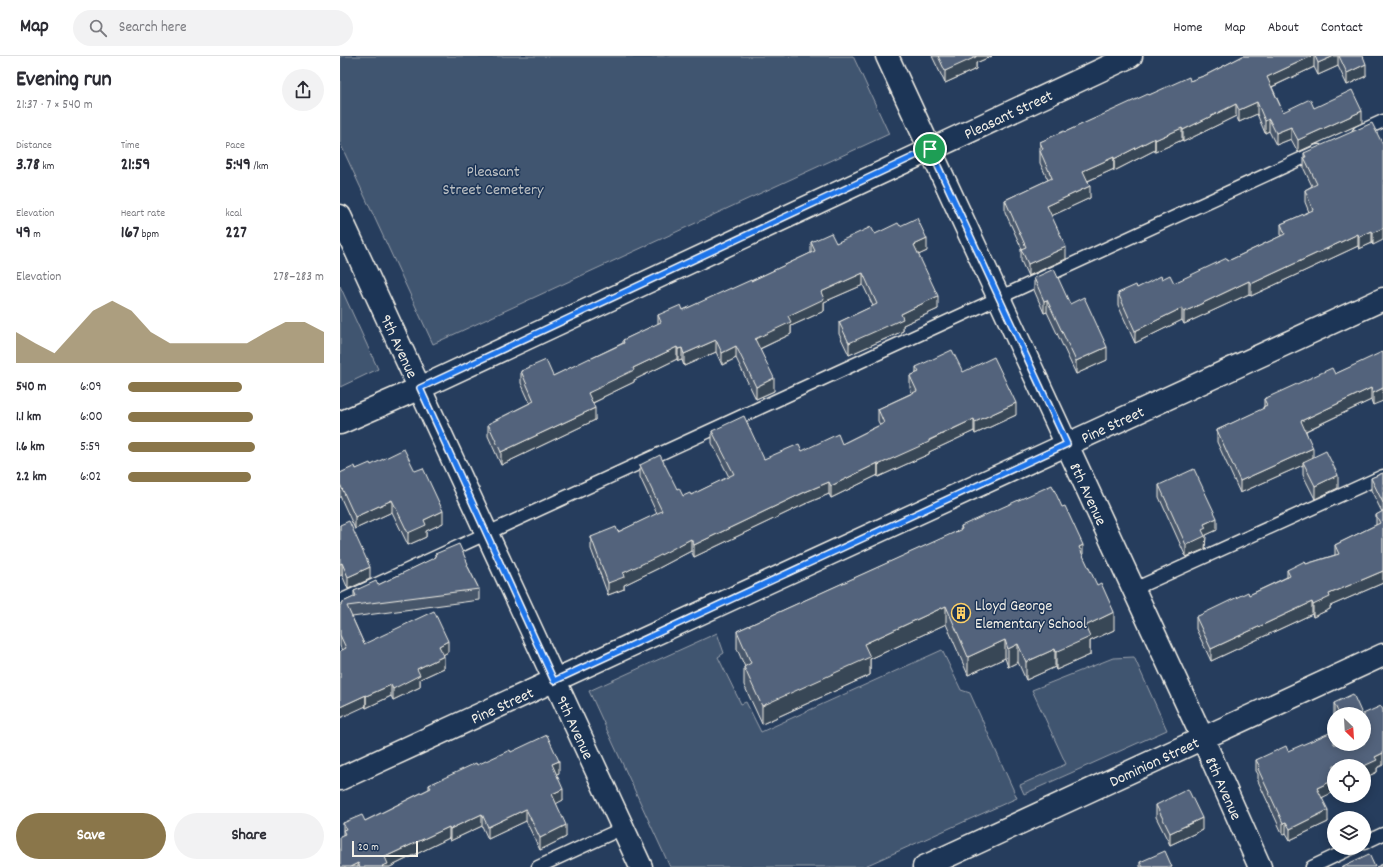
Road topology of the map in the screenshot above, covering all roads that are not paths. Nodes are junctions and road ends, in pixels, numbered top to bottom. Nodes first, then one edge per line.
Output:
1 (887, 56) edge
2 (1131, 56) edge
3 (1383, 121) edge
4 (1347, 138) edge
5 (1325, 148) edge
6 (930, 149) junction
7 (340, 216) edge
8 (1000, 298) junction
9 (1383, 299) edge
10 (420, 388) junction
11 (340, 423) edge
12 (1067, 444) junction
13 (1383, 476) edge
14 (487, 533) junction
15 (1134, 588) junction
16 (340, 601) edge
17 (1383, 655) edge
18 (554, 681) junction
19 (1203, 739) junction
20 (340, 779) edge
21 (623, 828) junction
22 (1383, 834) edge
23 (1371, 840) edge
24 (1337, 855) edge
25 (538, 867) edge
26 (641, 867) edge
27 (924, 867) edge
28 (1260, 867) edge
29 (1312, 867) edge

1 - 6 street, 8th Avenue
2 - 6 street, Pleasant Street
3 - 4 lane
5 - 8 lane
6 - 8 street, 8th Avenue
6 - 10 street, Pleasant Street
7 - 10 street, 9th Avenue
8 - 12 street, 8th Avenue
8 - 14 lane
9 - 12 street, Pine Street
10 - 11 street, Pleasant Street
10 - 14 street, 9th Avenue
12 - 15 street, 8th Avenue
12 - 18 street, Pine Street
13 - 15 lane
14 - 16 lane
14 - 18 street, 9th Avenue
15 - 19 street, 8th Avenue
17 - 19 street, Dominion Street
18 - 20 street, Pine Street
18 - 21 street, 9th Avenue
19 - 27 street, Dominion Street
19 - 28 street, 8th Avenue
21 - 25 lane
21 - 26 street, 9th Avenue
22 - 23 lane
24 - 29 lane

